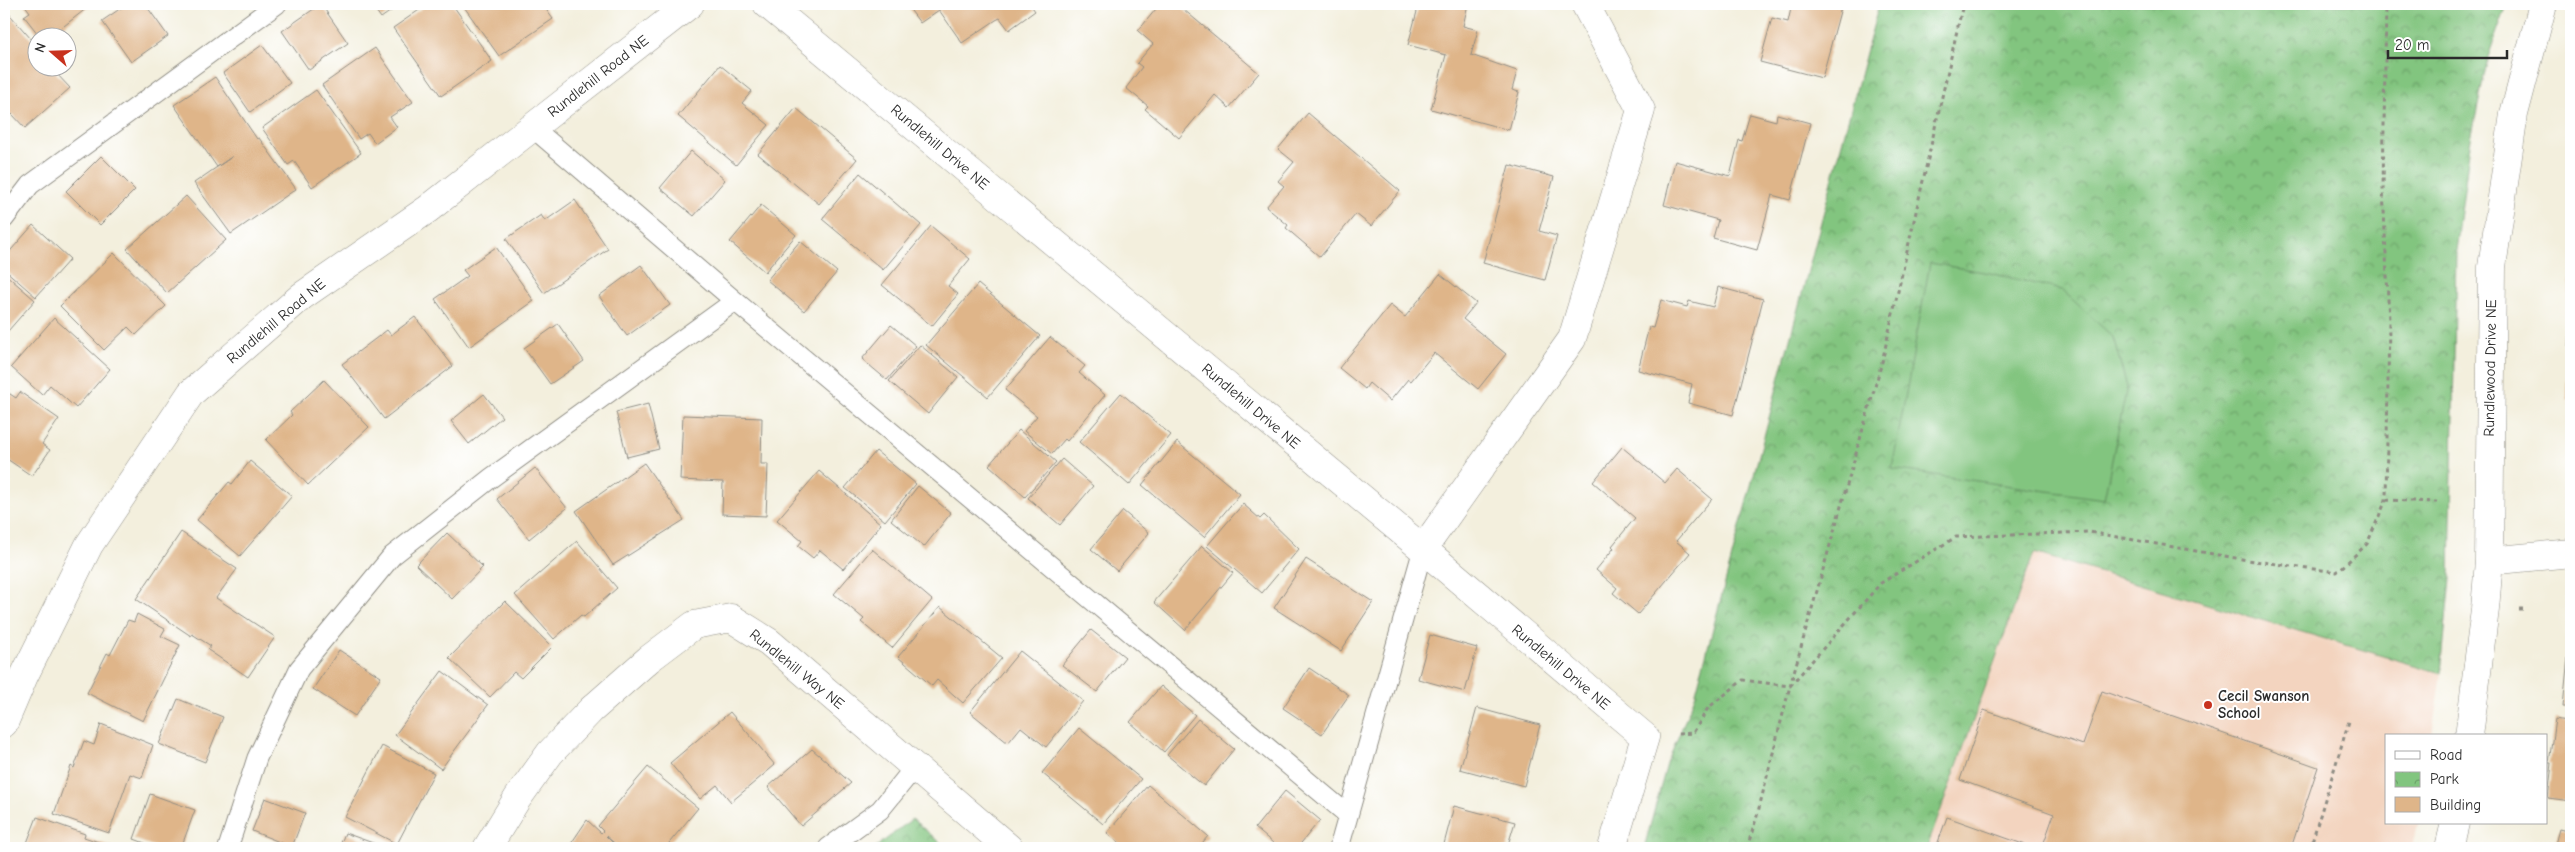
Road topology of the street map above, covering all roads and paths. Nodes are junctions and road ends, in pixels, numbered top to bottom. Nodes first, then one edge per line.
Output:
1 (277, 4) edge
2 (690, 4) edge
3 (767, 4) edge
4 (1585, 4) edge
5 (1963, 4) edge
6 (2386, 4) edge
7 (2543, 4) edge
8 (532, 127) junction
9 (4, 219) edge
10 (735, 301) junction
11 (2386, 500) junction
12 (2437, 502) dead end
13 (1423, 549) junction
14 (2571, 553) edge
15 (2489, 561) junction
16 (1790, 686) junction
17 (2350, 718) dead end
18 (4, 724) edge
19 (2469, 734) edge
20 (1644, 737) junction
21 (914, 768) junction
22 (1348, 815) junction
23 (2455, 824) edge
24 (228, 848) edge
25 (488, 848) edge
26 (828, 848) edge
27 (1009, 848) edge
28 (1339, 848) edge
29 (1612, 848) edge
30 (1746, 848) edge
31 (2310, 848) edge
32 (2449, 848) edge

1 - 9 lane
2 - 8 street, Rundlehill Road NE
3 - 13 street, Rundlehill Drive NE
4 - 13 street
5 - 16 path
6 - 11 path
7 - 15 street, Rundlewood Drive NE
8 - 10 lane
8 - 18 street, Rundlehill Road NE
10 - 22 lane
10 - 24 lane
11 - 12 path
11 - 16 path
13 - 20 street, Rundlehill Drive NE
13 - 22 lane
14 - 15 street
15 - 19 street, Rundlewood Drive NE
16 - 20 path
16 - 30 path
17 - 31 path
20 - 29 street
21 - 25 street, Rundlehill Way NE
21 - 26 lane
21 - 27 street, Rundlehill Way NE
22 - 28 lane
23 - 32 street

